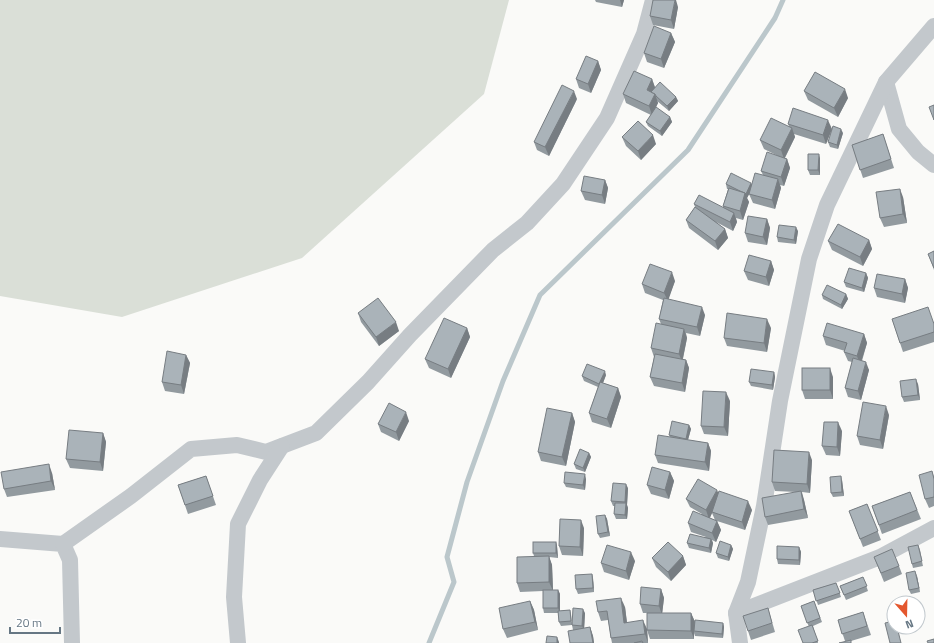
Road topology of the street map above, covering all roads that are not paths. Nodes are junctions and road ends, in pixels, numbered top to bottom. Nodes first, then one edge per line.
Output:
1 (653, 0) edge
2 (934, 26) edge
3 (886, 82) junction
4 (934, 165) edge
5 (282, 446) junction
6 (934, 528) edge
7 (0, 539) edge
8 (63, 544) junction
9 (736, 613) junction
10 (72, 643) edge
11 (238, 643) edge
12 (740, 643) edge

1 - 5 street
2 - 3 street
3 - 4 street
3 - 9 street
5 - 8 street
5 - 11 street
6 - 9 street
7 - 8 street
8 - 10 street
9 - 12 street

